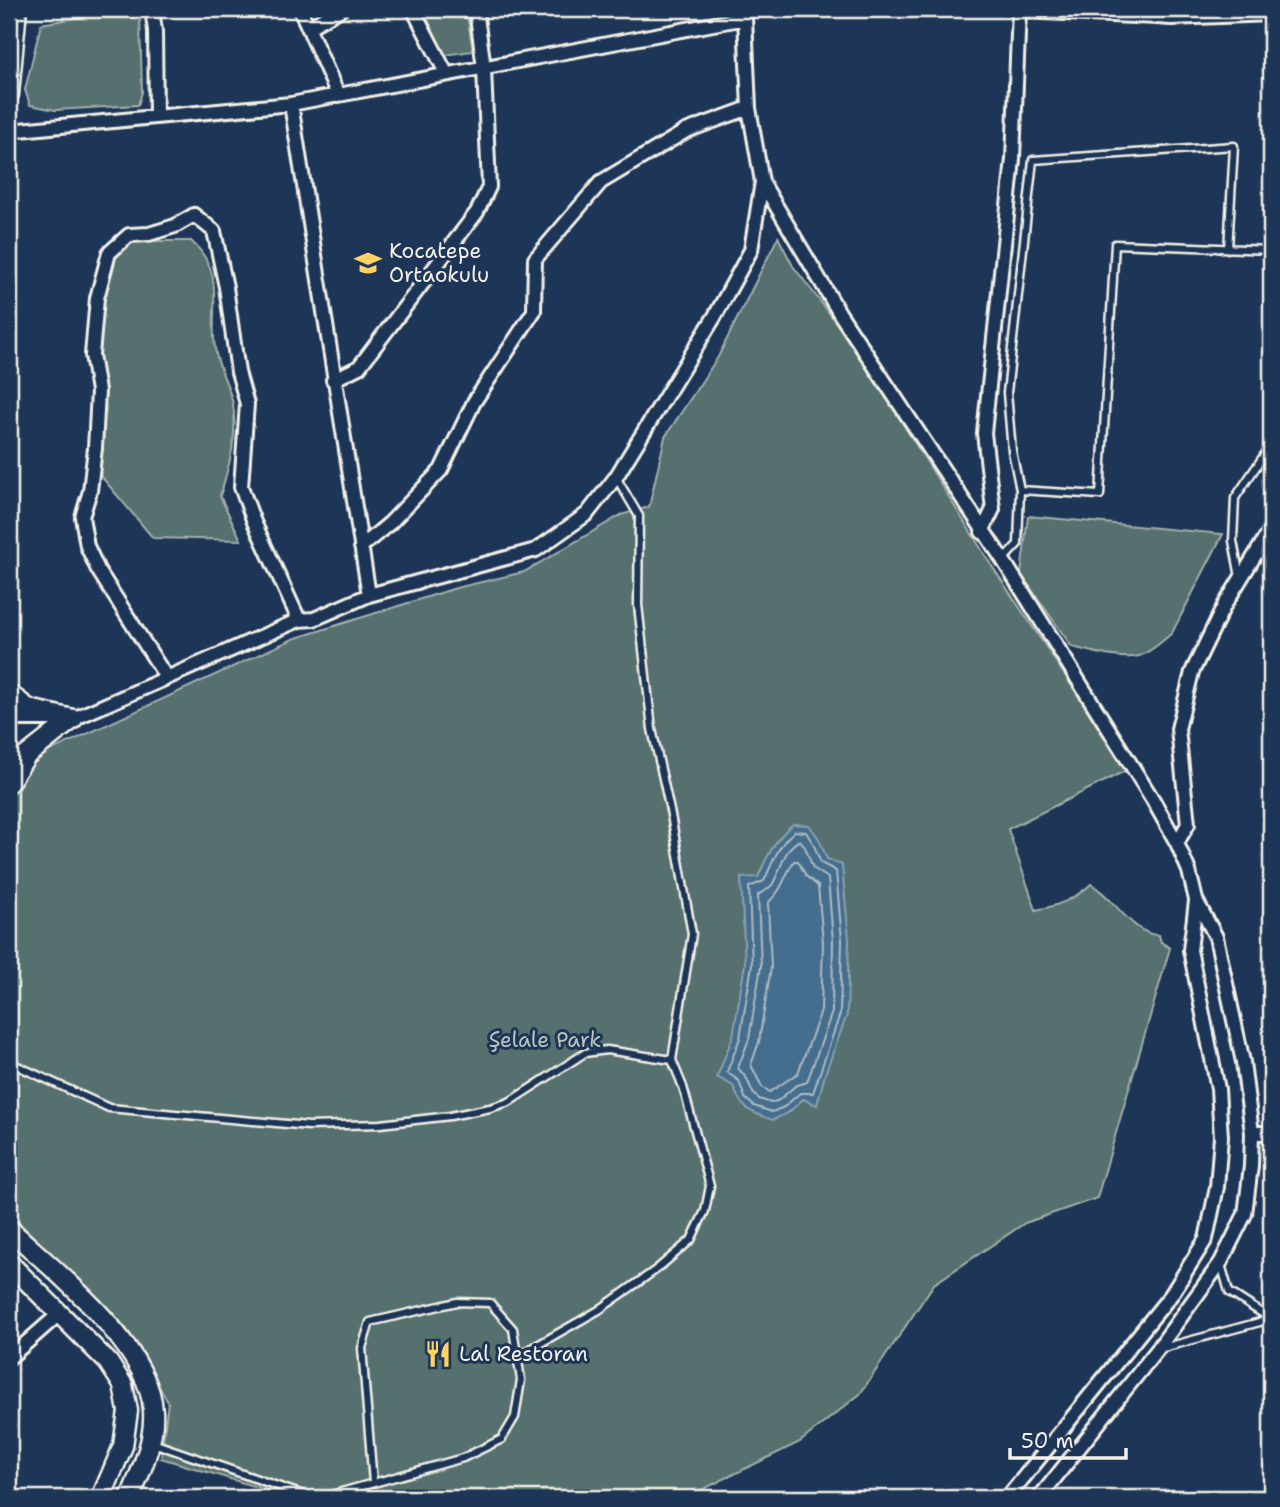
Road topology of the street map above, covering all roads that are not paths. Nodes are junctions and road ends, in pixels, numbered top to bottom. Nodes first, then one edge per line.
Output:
1 (17, 9) edge
2 (152, 9) edge
3 (300, 9) edge
4 (341, 9) edge
5 (414, 9) edge
6 (476, 9) edge
7 (1019, 10) edge
8 (744, 13) edge
9 (1155, 13) edge
10 (1271, 14) edge
11 (310, 27) junction
12 (484, 68) junction
13 (446, 74) junction
14 (9, 94) edge
15 (338, 95) junction
16 (291, 104) junction
17 (748, 108) junction
18 (156, 117) junction
19 (9, 131) edge
20 (762, 182) junction
21 (1228, 249) junction
22 (1271, 250) edge
23 (334, 380) junction
24 (1271, 445) edge
25 (616, 477) junction
26 (1020, 490) junction
27 (1271, 529) edge
28 (982, 532) junction
29 (361, 547) junction
30 (1003, 560) junction
31 (1241, 582) junction
32 (369, 595) junction
33 (299, 620) junction
34 (166, 677) junction
35 (9, 694) edge
36 (9, 719) edge
37 (73, 719) junction
38 (9, 782) edge
39 (1177, 843) junction
40 (1196, 900) junction
41 (672, 1060) junction
42 (9, 1062) edge
43 (1252, 1133) junction
44 (1271, 1133) edge
45 (9, 1229) edge
46 (1221, 1262) junction
47 (9, 1263) edge
48 (59, 1314) junction
49 (1271, 1319) edge
50 (1157, 1350) junction
51 (518, 1356) junction
52 (9, 1358) edge
53 (151, 1442) junction
54 (373, 1483) junction
55 (101, 1498) edge
56 (130, 1498) edge
57 (312, 1498) edge
58 (320, 1498) edge
59 (1007, 1498) edge
60 (1039, 1498) edge

1 - 14 street
2 - 18 street
3 - 11 street
4 - 11 street
5 - 13 street
6 - 12 street
7 - 9 street
7 - 28 street
8 - 12 street
8 - 17 street
9 - 10 street
11 - 15 street
12 - 13 street
12 - 23 street
13 - 15 street
15 - 16 street
16 - 18 street
16 - 23 street
17 - 20 street
17 - 29 street
18 - 19 street
20 - 25 street
20 - 28 street
21 - 22 lane
21 - 26 lane
21 - 26 lane
23 - 29 street
24 - 31 lane
25 - 32 street
25 - 41 lane
26 - 30 lane
27 - 31 street
28 - 30 street
29 - 32 street
30 - 39 street
31 - 39 street
32 - 33 street
33 - 34 street
33 - 34 street
34 - 37 street
35 - 37 street
36 - 37 street
37 - 38 street
39 - 40 street
40 - 43 street
40 - 59 street
41 - 42 lane
41 - 51 lane
43 - 44 street
43 - 46 street
45 - 53 street
46 - 49 lane
46 - 50 street
47 - 48 street
48 - 52 street
48 - 55 street
49 - 50 lane
50 - 60 street
51 - 54 lane
51 - 54 lane
53 - 56 street
53 - 57 lane
54 - 58 lane

